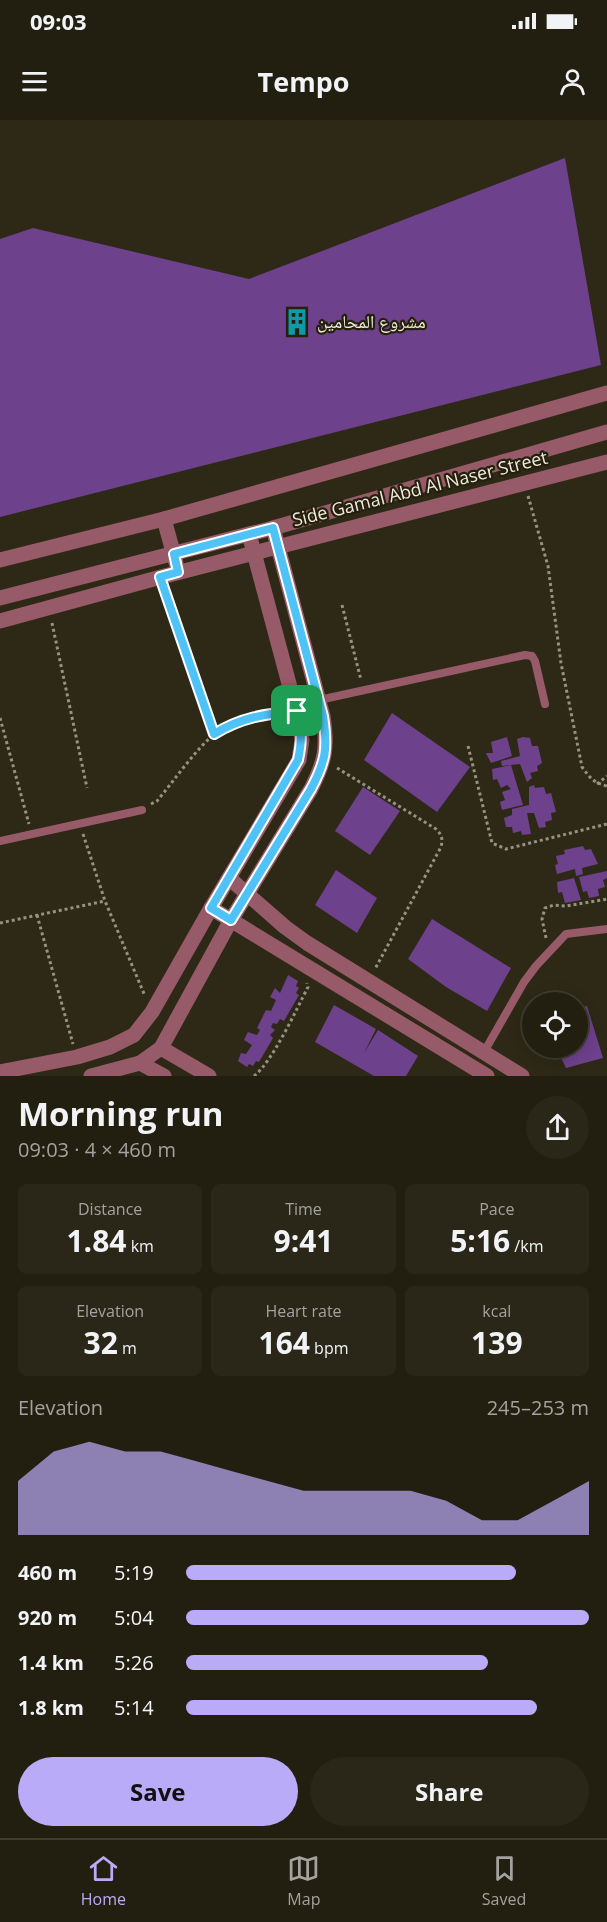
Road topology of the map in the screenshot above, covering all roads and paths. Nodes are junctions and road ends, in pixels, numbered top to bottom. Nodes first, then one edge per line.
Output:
1 (607, 393) edge
2 (607, 432) edge
3 (607, 462) edge
4 (525, 483) junction
5 (164, 519) junction
6 (273, 528) junction
7 (249, 534) junction
8 (279, 546) junction
9 (255, 552) junction
10 (174, 554) junction
11 (0, 560) edge
12 (178, 572) junction
13 (160, 577) junction
14 (0, 598) edge
15 (342, 605) dead end
16 (48, 608) junction
17 (0, 621) edge
18 (363, 690) junction
19 (319, 700) junction
20 (545, 704) dead end
21 (297, 711) junction
22 (0, 718) edge
23 (214, 734) junction
24 (468, 746) dead end
25 (337, 768) dead end
26 (607, 776) edge
27 (597, 784) junction
28 (607, 786) edge
29 (87, 788) dead end
30 (142, 810) joint
31 (80, 824) junction
32 (607, 824) edge
33 (32, 834) junction
34 (0, 841) edge
35 (229, 878) junction
36 (246, 894) junction
37 (607, 899) edge
38 (105, 901) junction
39 (211, 908) junction
40 (37, 915) junction
41 (231, 920) junction
42 (0, 922) edge
43 (607, 929) edge
44 (566, 934) junction
45 (300, 962) junction
46 (368, 981) junction
47 (152, 1012) junction
48 (161, 1048) junction
49 (484, 1053) junction
50 (77, 1056) junction
51 (140, 1063) junction
52 (0, 1072) edge
53 (91, 1076) edge
54 (164, 1076) edge
55 (209, 1076) edge
56 (254, 1076) edge
57 (487, 1076) edge
58 (522, 1076) edge

1 - 5 street
2 - 6 street
3 - 4 street, Side Gamal Abd Al Naser Street
4 - 8 street, Side Gamal Abd Al Naser Street
4 - 27 path
5 - 10 street
5 - 11 street
6 - 7 street
6 - 8 street
7 - 9 street
7 - 10 street
8 - 9 street, Side Gamal Abd Al Naser Street
8 - 19 street
9 - 12 street, Side Gamal Abd Al Naser Street
9 - 21 street
10 - 12 street
10 - 14 street
12 - 13 street, Side Gamal Abd Al Naser Street
13 - 16 street, Side Gamal Abd Al Naser Street
13 - 23 path
15 - 18 path
16 - 17 street, Side Gamal Abd Al Naser Street
16 - 29 path
18 - 19 lane
18 - 20 lane
19 - 36 street
21 - 23 path
21 - 35 street
22 - 33 path
23 - 30 path
24 - 32 path
25 - 46 path
26 - 27 path
27 - 28 path
30 - 31 lane
31 - 33 lane
31 - 38 path
33 - 34 lane
35 - 36 street
35 - 39 street
36 - 41 street
36 - 46 street
37 - 44 path
38 - 40 path
38 - 47 path
39 - 41 street
39 - 47 street
40 - 42 path
40 - 50 path
41 - 45 street
41 - 48 street
43 - 44 lane
44 - 49 lane
45 - 56 path
45 - 57 street
46 - 49 street
47 - 50 street
48 - 51 street
48 - 55 street
49 - 58 street
50 - 52 street
51 - 53 street
51 - 54 street

